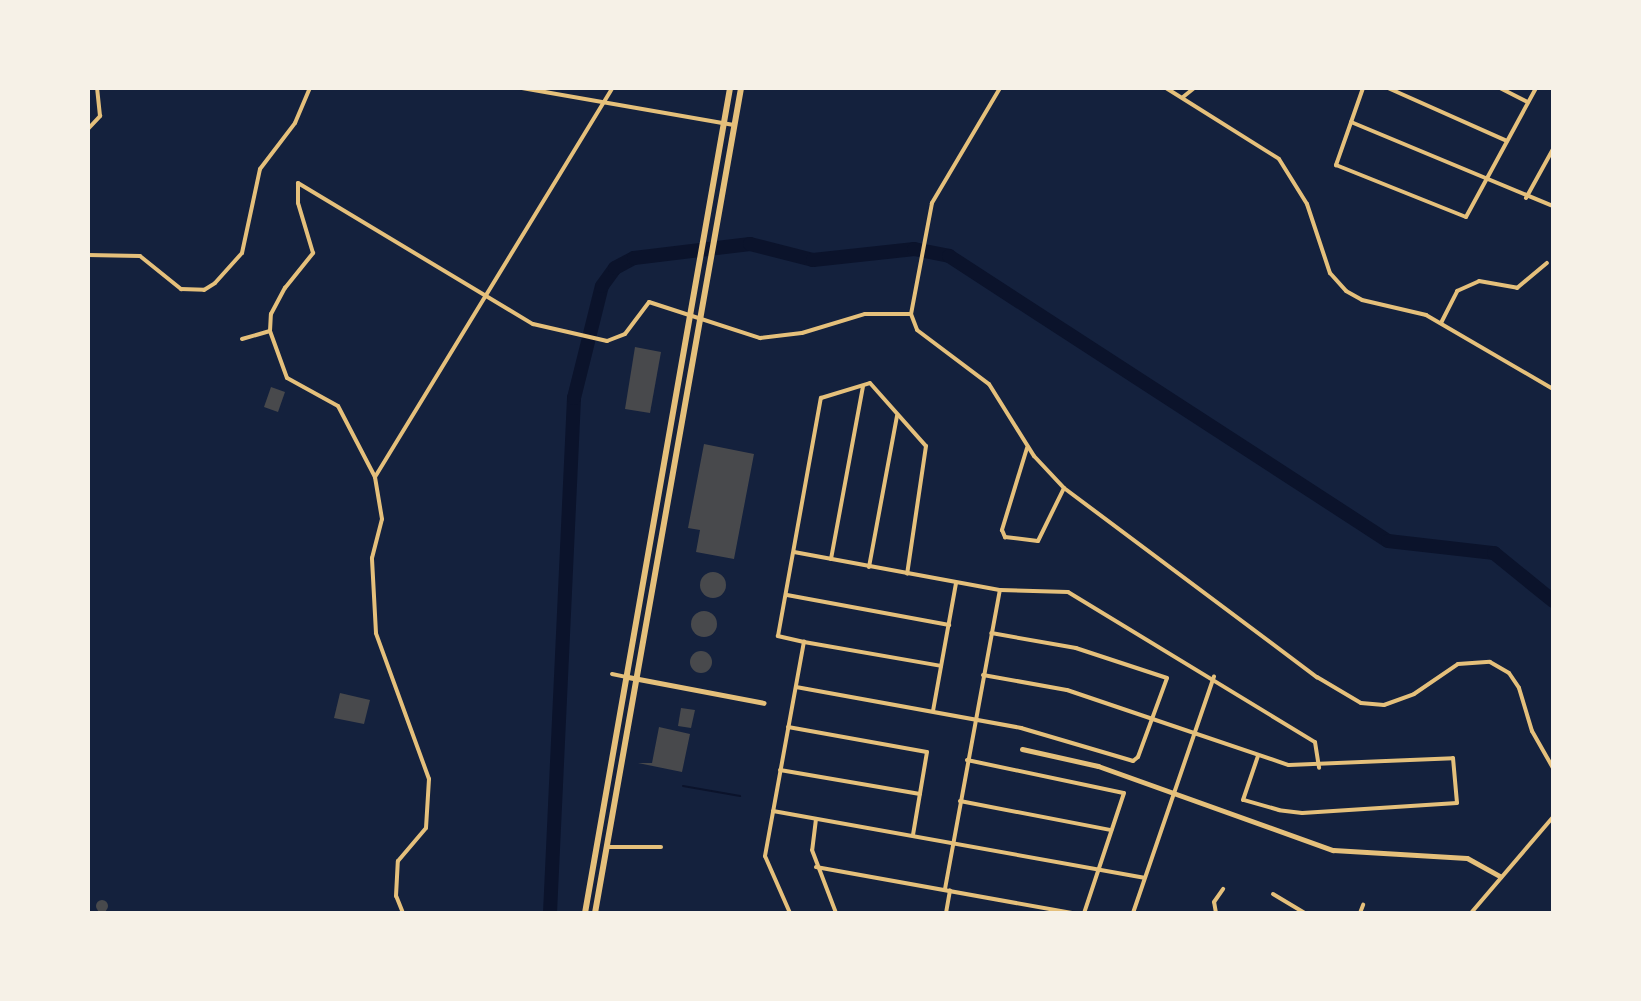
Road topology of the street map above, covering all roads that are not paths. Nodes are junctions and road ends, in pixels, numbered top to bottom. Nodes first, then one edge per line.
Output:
1 (97, 88) edge
2 (310, 88) edge
3 (522, 88) edge
4 (612, 88) edge
5 (730, 88) edge
6 (741, 88) edge
7 (1000, 88) edge
8 (1166, 88) edge
9 (1194, 88) edge
10 (1363, 88) edge
11 (1388, 88) edge
12 (1500, 88) edge
13 (1536, 88) edge
14 (1183, 97) junction
15 (1528, 102) junction
16 (603, 103) junction
17 (1351, 122) junction
18 (724, 123) junction
19 (734, 125) junction
20 (88, 129) edge
21 (1507, 141) junction
22 (1553, 149) edge
23 (1486, 180) junction
24 (1526, 198) junction
25 (1553, 206) edge
26 (88, 255) edge
27 (1547, 263) dead end
28 (485, 296) junction
29 (911, 314) junction
30 (691, 315) junction
31 (700, 320) junction
32 (1441, 323) junction
33 (270, 331) junction
34 (242, 339) dead end
35 (863, 387) junction
36 (1553, 389) edge
37 (897, 416) junction
38 (1027, 448) junction
39 (375, 477) junction
40 (1064, 488) junction
41 (794, 552) junction
42 (831, 559) junction
43 (869, 567) junction
44 (907, 574) junction
45 (956, 583) junction
46 (1000, 590) junction
47 (786, 595) junction
48 (949, 625) junction
49 (991, 633) junction
50 (804, 642) junction
51 (941, 666) junction
52 (612, 674) dead end
53 (983, 675) junction
54 (628, 677) junction
55 (1214, 677) junction
56 (640, 680) junction
57 (796, 687) junction
58 (764, 703) dead end
59 (933, 711) junction
60 (1152, 718) junction
61 (975, 719) junction
62 (788, 727) junction
63 (1194, 733) junction
64 (1022, 749) dead end
65 (1258, 756) junction
66 (967, 760) junction
67 (1319, 768) junction
68 (1553, 768) edge
69 (780, 770) junction
70 (1173, 792) junction
71 (920, 794) junction
72 (960, 801) junction
73 (773, 811) junction
74 (1553, 817) edge
75 (816, 819) junction
76 (1112, 830) junction
77 (913, 836) junction
78 (953, 844) junction
79 (608, 847) junction
80 (661, 847) dead end
81 (816, 867) junction
82 (1100, 871) junction
83 (1500, 876) junction
84 (1144, 878) junction
85 (947, 889) junction
86 (1223, 889) dead end
87 (1273, 894) dead end
88 (1363, 905) dead end
89 (403, 913) edge
90 (585, 913) edge
91 (595, 913) edge
92 (790, 913) edge
93 (836, 913) edge
94 (946, 913) edge
95 (1072, 913) edge
96 (1084, 913) edge
97 (1133, 913) edge
98 (1216, 913) edge
99 (1305, 913) edge
100 (1360, 913) edge
101 (1471, 913) edge

1 - 20 street
2 - 26 street
3 - 16 street
4 - 16 street
5 - 18 main road
6 - 19 main road
7 - 29 street
8 - 14 street
9 - 14 street
10 - 17 street
11 - 21 street
12 - 15 street
13 - 15 street
14 - 32 street
15 - 21 street
16 - 18 street
16 - 28 street
17 - 23 street
17 - 23 street
18 - 19 street
18 - 30 main road
19 - 31 main road
21 - 23 street
22 - 24 street
23 - 24 street
24 - 25 street
27 - 32 street
28 - 30 street
28 - 33 street
28 - 39 street
29 - 31 street
29 - 38 street
30 - 31 street
30 - 54 main road
31 - 56 main road
32 - 36 street
33 - 34 street
33 - 39 street
35 - 37 street
35 - 41 street
35 - 42 street
37 - 43 street
37 - 44 street
38 - 40 street
38 - 40 street
39 - 89 street
40 - 68 street
41 - 42 street
41 - 47 street
42 - 43 street
43 - 44 street
44 - 45 street
45 - 46 street
45 - 48 street
46 - 49 street
46 - 55 street
47 - 48 street
47 - 50 street
48 - 51 street
49 - 53 street
49 - 60 street
50 - 51 street
50 - 57 street
51 - 59 street
52 - 54 street
53 - 60 street
53 - 61 street
54 - 56 street
54 - 90 main road
55 - 63 street
55 - 67 street
56 - 58 street
56 - 79 main road
57 - 59 street
57 - 62 street
59 - 61 street
60 - 61 street
60 - 63 street
61 - 66 street
62 - 69 street
62 - 71 street
63 - 65 street
63 - 70 street
64 - 70 street
65 - 67 street
65 - 67 street
66 - 72 street
66 - 76 street
69 - 71 street
69 - 73 street
70 - 83 street
70 - 84 street
71 - 77 street
72 - 76 street
72 - 78 street
73 - 75 street
73 - 92 street
74 - 83 street
75 - 77 street
75 - 81 street
76 - 82 street
77 - 78 street
78 - 82 street
78 - 85 street
79 - 80 street
79 - 91 main road
81 - 85 street
81 - 93 street
82 - 84 street
82 - 96 street
83 - 101 street
84 - 97 street
85 - 94 street
85 - 95 street
86 - 98 street
87 - 99 street
88 - 100 street

